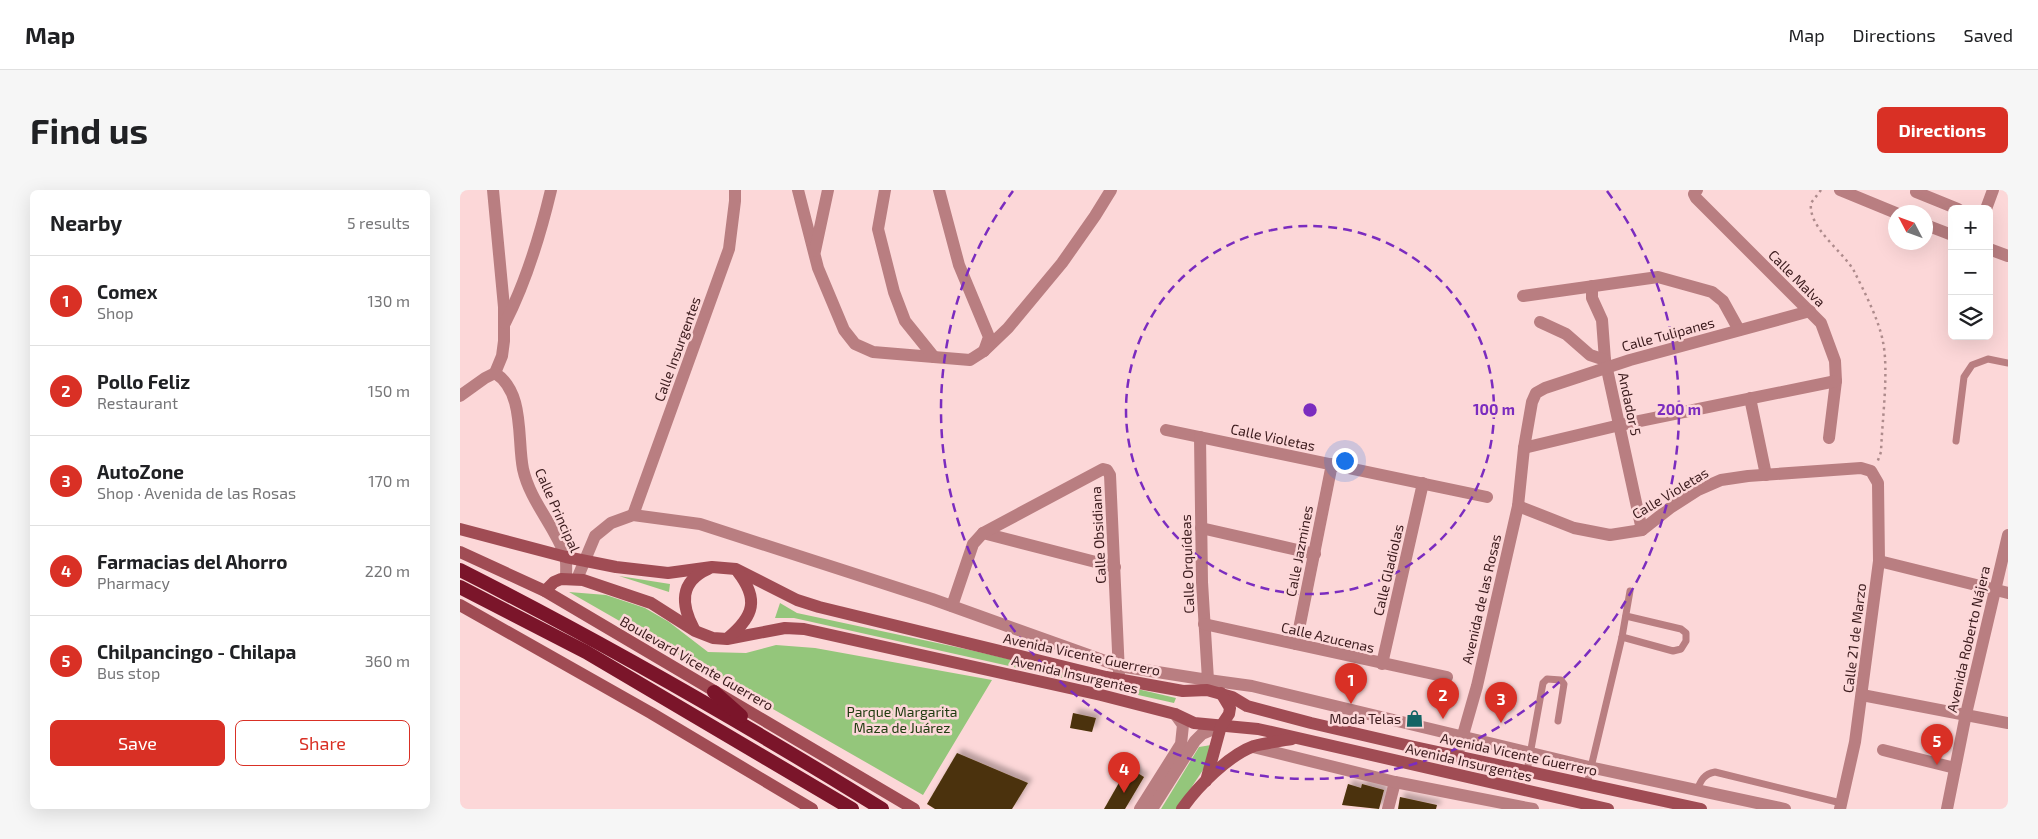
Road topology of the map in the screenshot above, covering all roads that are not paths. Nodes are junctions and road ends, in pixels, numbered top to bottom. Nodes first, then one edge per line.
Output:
1 (493, 190) edge
2 (551, 190) edge
3 (735, 190) edge
4 (798, 190) edge
5 (828, 190) edge
6 (885, 190) edge
7 (939, 190) edge
8 (1111, 190) edge
9 (1696, 190) edge
10 (1840, 190) edge
11 (1993, 190) edge
12 (1916, 192) dead end
13 (1948, 205) edge
14 (1987, 205) edge
15 (1888, 210) edge
16 (1933, 228) edge
17 (1948, 233) edge
18 (1992, 250) edge
19 (815, 255) junction
20 (2008, 256) edge
21 (1592, 286) junction
22 (1523, 296) dead end
23 (1810, 311) junction
24 (1540, 322) dead end
25 (504, 325) junction
26 (1739, 330) junction
27 (984, 351) junction
28 (934, 357) junction
29 (2008, 363) edge
30 (1606, 364) junction
31 (495, 373) junction
32 (1836, 381) junction
33 (1536, 393) joint
34 (460, 396) edge
35 (1750, 398) junction
36 (1620, 424) junction
37 (1166, 430) dead end
38 (1200, 437) junction
39 (1829, 438) dead end
40 (1956, 441) dead end
41 (1524, 448) junction
42 (1332, 464) junction
43 (1871, 471) joint
44 (1766, 475) junction
45 (1424, 483) junction
46 (1487, 497) dead end
47 (1518, 506) junction
48 (633, 515) junction
49 (1201, 528) junction
50 (460, 529) edge
51 (1642, 530) junction
52 (983, 533) junction
53 (2008, 535) edge
54 (460, 552) edge
55 (1315, 554) junction
56 (566, 557) junction
57 (1879, 560) junction
58 (584, 561) junction
59 (712, 566) junction
60 (1115, 567) junction
61 (736, 569) junction
62 (460, 570) edge
63 (572, 579) junction
64 (460, 587) edge
65 (1994, 590) junction
66 (545, 591) junction
67 (1630, 591) dead end
68 (2008, 593) edge
69 (460, 605) edge
70 (952, 606) junction
71 (1626, 616) junction
72 (1204, 624) junction
73 (695, 631) junction
74 (1622, 636) junction
75 (727, 639) junction
76 (1296, 644) junction
77 (1382, 664) junction
78 (1119, 666) junction
79 (1447, 677) dead end
80 (1118, 680) junction
81 (1207, 685) junction
82 (714, 692) junction
83 (1221, 693) junction
84 (1862, 695) junction
85 (1175, 714) junction
86 (1966, 714) junction
87 (1558, 721) dead end
88 (2008, 724) edge
89 (1221, 726) junction
90 (1463, 736) junction
91 (765, 738) junction
92 (1295, 738) junction
93 (1254, 746) junction
94 (1882, 750) dead end
95 (1531, 753) junction
96 (1457, 756) junction
97 (1488, 763) junction
98 (1590, 767) junction
99 (1955, 768) junction
100 (1527, 771) junction
101 (1483, 780) junction
102 (1206, 781) junction
103 (1395, 782) junction
104 (1587, 784) junction
105 (1697, 790) junction
106 (1578, 805) edge
107 (1841, 806) edge
108 (812, 809) edge
109 (852, 809) edge
110 (882, 809) edge
111 (914, 809) edge
112 (1140, 809) edge
113 (1152, 809) edge
114 (1182, 809) edge
115 (1388, 809) edge
116 (1533, 809) edge
117 (1608, 809) edge
118 (1701, 809) edge
119 (1785, 809) edge
120 (1947, 809) edge

1 - 25 street
2 - 25 street
3 - 48 street, Calle Insurgentes
4 - 19 street
5 - 19 street
6 - 28 street
7 - 27 street
8 - 27 street
9 - 23 street, Calle Malva
10 - 15 street
11 - 14 street
12 - 13 street
16 - 17 street
18 - 20 street
19 - 28 street
21 - 22 street
21 - 26 street
21 - 30 street, Andador 5
23 - 26 street, Calle Tulipanes
23 - 32 street, Calle Malva
24 - 30 street
25 - 31 street
26 - 30 street, Calle Tulipanes
27 - 28 street
29 - 40 lane
30 - 33 street, Calle Tulipanes
30 - 36 street, Andador 5
31 - 34 street
31 - 56 street, Calle Principal
32 - 35 street
32 - 39 street, Calle Malva
33 - 41 street, Avenida de las Rosas
35 - 36 street
35 - 44 street
36 - 41 street
36 - 51 street, Andador 5
37 - 38 street, Calle Violetas
38 - 42 street, Calle Violetas
38 - 49 street, Calle Orquídeas
41 - 47 street, Avenida de las Rosas
42 - 45 street, Calle Violetas
42 - 55 street, Calle Jazmines
43 - 44 street, Calle Violetas
43 - 57 street, Calle 21 de Marzo
44 - 51 street, Calle Violetas
45 - 46 street, Calle Violetas
45 - 77 street, Calle Gladiolas
47 - 51 street, Calle Violetas
47 - 90 street, Avenida de las Rosas
48 - 58 street
48 - 70 street
49 - 55 street
49 - 72 street, Calle Orquídeas
50 - 56 main road, Avenida Vicente Guerrero
52 - 60 street
52 - 60 street, Calle Obsidiana
52 - 70 street
53 - 65 street, Avenida Roberto Nájera
54 - 66 main road, Boulevard Vicente Guerrero
55 - 76 street, Calle Jazmines
56 - 58 main road, Avenida Vicente Guerrero
56 - 63 street, Calle Principal
57 - 65 street
57 - 84 street, Calle 21 de Marzo
58 - 59 main road, Avenida Vicente Guerrero
58 - 63 street
59 - 61 main road, Avenida Vicente Guerrero
59 - 73 main road
60 - 78 street, Calle Obsidiana
61 - 75 main road
61 - 80 main road, Avenida Vicente Guerrero
62 - 91 highway
63 - 66 main road
63 - 73 main road, Avenida Insurgentes
64 - 109 highway
65 - 68 street
65 - 86 street, Avenida Roberto Nájera
66 - 82 main road, Boulevard Vicente Guerrero
67 - 71 lane
69 - 108 main road
70 - 78 street
71 - 74 lane
71 - 74 lane
72 - 76 street, Calle Azucenas
72 - 81 street, Calle Orquídeas
73 - 75 main road, Avenida Insurgentes
74 - 98 lane
75 - 85 main road, Avenida Insurgentes
76 - 77 street, Calle Azucenas
77 - 79 street, Calle Azucenas
78 - 80 street, Calle Obsidiana
78 - 81 street
80 - 81 main road, Avenida Vicente Guerrero
81 - 83 main road, Avenida Vicente Guerrero
81 - 90 street
82 - 91 highway
82 - 111 main road, Boulevard Vicente Guerrero
83 - 89 main road
83 - 96 main road, Avenida Vicente Guerrero
84 - 86 street
84 - 107 street, Calle 21 de Marzo
85 - 89 main road, Avenida Insurgentes
85 - 112 street
86 - 88 street
86 - 99 street, Avenida Roberto Nájera
87 - 95 lane
89 - 92 main road, Avenida Insurgentes
89 - 102 main road
89 - 113 street
90 - 95 street
90 - 96 street, Avenida de las Rosas
91 - 110 highway
92 - 93 main road
92 - 101 main road, Avenida Insurgentes
93 - 102 main road
93 - 103 street
94 - 99 street
95 - 98 street
95 - 100 lane
96 - 97 main road, Avenida Vicente Guerrero
97 - 100 main road, Avenida Vicente Guerrero
97 - 101 main road
98 - 104 lane
98 - 105 street
99 - 120 street, Avenida Roberto Nájera
100 - 104 main road, Avenida Vicente Guerrero
101 - 106 main road, Avenida Insurgentes
102 - 114 main road
103 - 115 street
103 - 116 street
104 - 118 main road, Avenida Vicente Guerrero
105 - 107 lane
105 - 119 street
106 - 117 main road, Avenida Insurgentes

